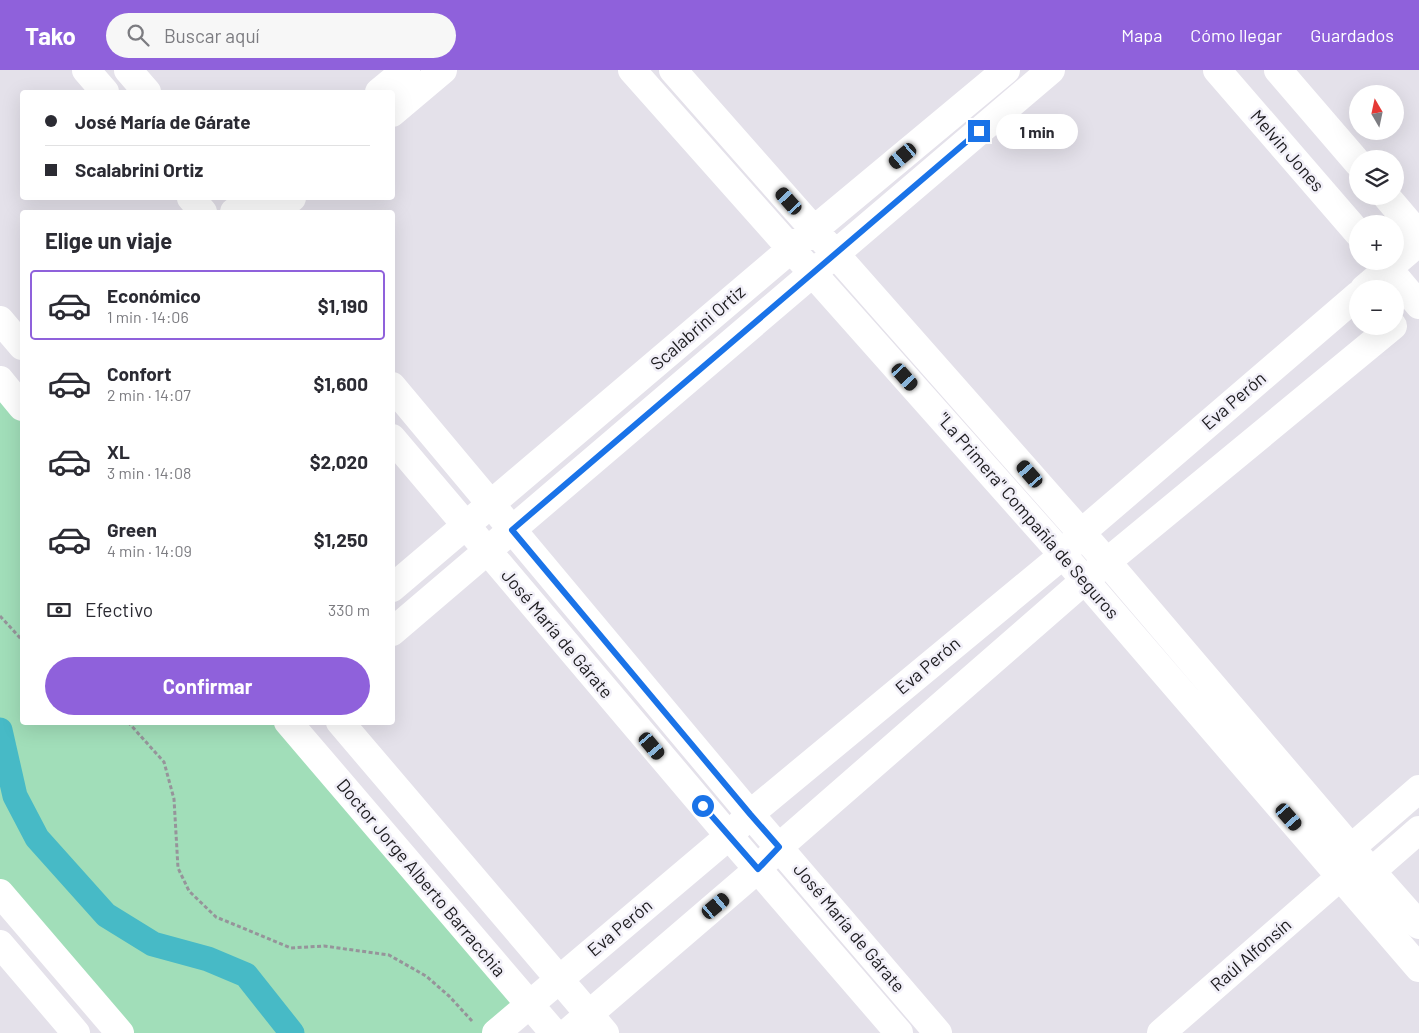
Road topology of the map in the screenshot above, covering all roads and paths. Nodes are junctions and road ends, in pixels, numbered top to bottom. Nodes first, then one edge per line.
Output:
1 (86, 70) edge
2 (128, 70) edge
3 (406, 70) edge
4 (443, 70) edge
5 (632, 70) edge
6 (673, 70) edge
7 (1006, 70) edge
8 (1050, 70) edge
9 (1217, 70) edge
10 (1278, 70) edge
11 (103, 90) edge
12 (144, 90) edge
13 (381, 90) edge
14 (395, 110) edge
15 (1349, 153) edge
16 (193, 200) edge
17 (289, 200) edge
18 (1394, 205) edge
19 (201, 210) edge
20 (277, 210) edge
21 (1349, 223) edge
22 (814, 230) junction
23 (1419, 235) edge
24 (1419, 242) edge
25 (791, 248) junction
26 (1404, 252) edge
27 (835, 254) junction
28 (1381, 270) edge
29 (1389, 270) edge
30 (813, 273) junction
31 (1372, 280) edge
32 (1349, 303) edge
33 (1419, 304) edge
34 (1404, 317) edge
35 (0, 320) edge
36 (1382, 335) edge
37 (20, 344) edge
38 (395, 390) edge
39 (395, 442) edge
40 (492, 505) junction
41 (466, 526) junction
42 (512, 530) junction
43 (1081, 533) junction
44 (488, 552) junction
45 (1063, 555) junction
46 (1108, 563) junction
47 (1085, 580) junction
48 (395, 585) edge
49 (0, 616) edge
50 (395, 630) edge
51 (20, 638) edge
52 (131, 725) edge
53 (291, 725) edge
54 (343, 725) edge
55 (1419, 789) edge
56 (750, 814) junction
57 (1419, 830) edge
58 (729, 836) junction
59 (779, 847) junction
60 (1351, 848) junction
61 (758, 869) junction
62 (1372, 871) junction
63 (1340, 877) junction
64 (5, 909) edge
65 (1419, 925) edge
66 (34, 932) junction
67 (3, 952) edge
68 (1419, 968) edge
69 (559, 980) junction
70 (529, 1005) junction
71 (597, 1024) edge
72 (487, 1030) edge
73 (76, 1033) edge
74 (120, 1033) edge
75 (554, 1033) edge
76 (567, 1033) edge
77 (899, 1033) edge
78 (938, 1033) edge
79 (1161, 1033) edge

1 - 11 street
2 - 12 street
3 - 13 street
4 - 14 street
5 - 25 street, "La Primera" Compañía de Seguros
6 - 22 street, "La Primera" Compañía de Seguros
7 - 22 street, Scalabrini Ortiz
8 - 27 street, Scalabrini Ortiz
9 - 21 street, Melvin Jones
10 - 15 street
16 - 19 street
17 - 20 street
18 - 23 street
22 - 25 street, Scalabrini Ortiz
22 - 27 street, "La Primera" Compañía de Seguros
24 - 26 street
25 - 30 street, "La Primera" Compañía de Seguros
25 - 40 street, Scalabrini Ortiz
27 - 30 street, Scalabrini Ortiz
27 - 43 street, "La Primera" Compañía de Seguros
28 - 31 street
29 - 33 street
30 - 42 street, Scalabrini Ortiz
30 - 45 street, "La Primera" Compañía de Seguros
32 - 43 street, Eva Perón
33 - 34 street
35 - 37 street
36 - 46 street
38 - 40 street, José María de Gárate
39 - 41 street, José María de Gárate
40 - 41 street, Scalabrini Ortiz
40 - 42 street, José María de Gárate
41 - 44 street, José María de Gárate
41 - 48 street, Scalabrini Ortiz
42 - 44 street, Scalabrini Ortiz
42 - 56 street, José María de Gárate
43 - 45 street, Eva Perón
43 - 46 street, "La Primera" Compañía de Seguros
44 - 50 street, Scalabrini Ortiz
44 - 58 street, José María de Gárate
45 - 47 street, "La Primera" Compañía de Seguros
45 - 56 street, Eva Perón
46 - 47 street
46 - 60 street, "La Primera" Compañía de Seguros
47 - 59 street
47 - 63 street, "La Primera" Compañía de Seguros
49 - 51 path
52 - 72 path
53 - 70 street, Doctor Jorge Alberto Barracchia
54 - 69 street
55 - 60 street, Raúl Alfonsín
56 - 58 street, Eva Perón
56 - 59 street, José María de Gárate
57 - 62 street
58 - 61 street, José María de Gárate
58 - 69 street, Eva Perón
59 - 61 street
59 - 78 street, José María de Gárate
60 - 62 street, "La Primera" Compañía de Seguros
60 - 63 street, Raúl Alfonsín
61 - 71 street
61 - 77 street, José María de Gárate
62 - 63 street
62 - 65 street, "La Primera" Compañía de Seguros
63 - 68 street, "La Primera" Compañía de Seguros
63 - 79 street, Raúl Alfonsín
64 - 66 street
66 - 67 street
66 - 74 street
67 - 73 street
69 - 70 street, Eva Perón
69 - 71 street
70 - 72 street, Eva Perón
70 - 75 street, Doctor Jorge Alberto Barracchia
71 - 76 street

